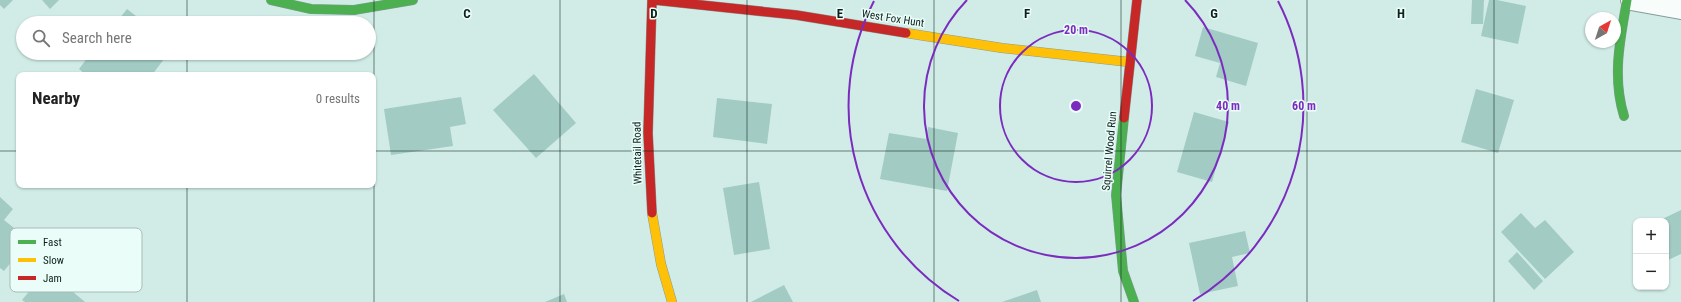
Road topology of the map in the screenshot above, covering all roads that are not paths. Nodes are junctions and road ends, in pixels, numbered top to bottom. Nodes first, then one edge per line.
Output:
1 (271, 0) edge
2 (413, 0) edge
3 (653, 0) edge
4 (1137, 0) edge
5 (1627, 0) edge
6 (1631, 0) edge
7 (1681, 9) edge
8 (1129, 62) junction
9 (1624, 116) dead end
10 (672, 302) edge
11 (1134, 302) edge

1 - 2 street
3 - 8 street, West Fox Hunt
3 - 10 street, Whitetail Road
4 - 8 street, Squirrel Wood Run
5 - 9 street
6 - 7 street
8 - 11 street, Squirrel Wood Run

